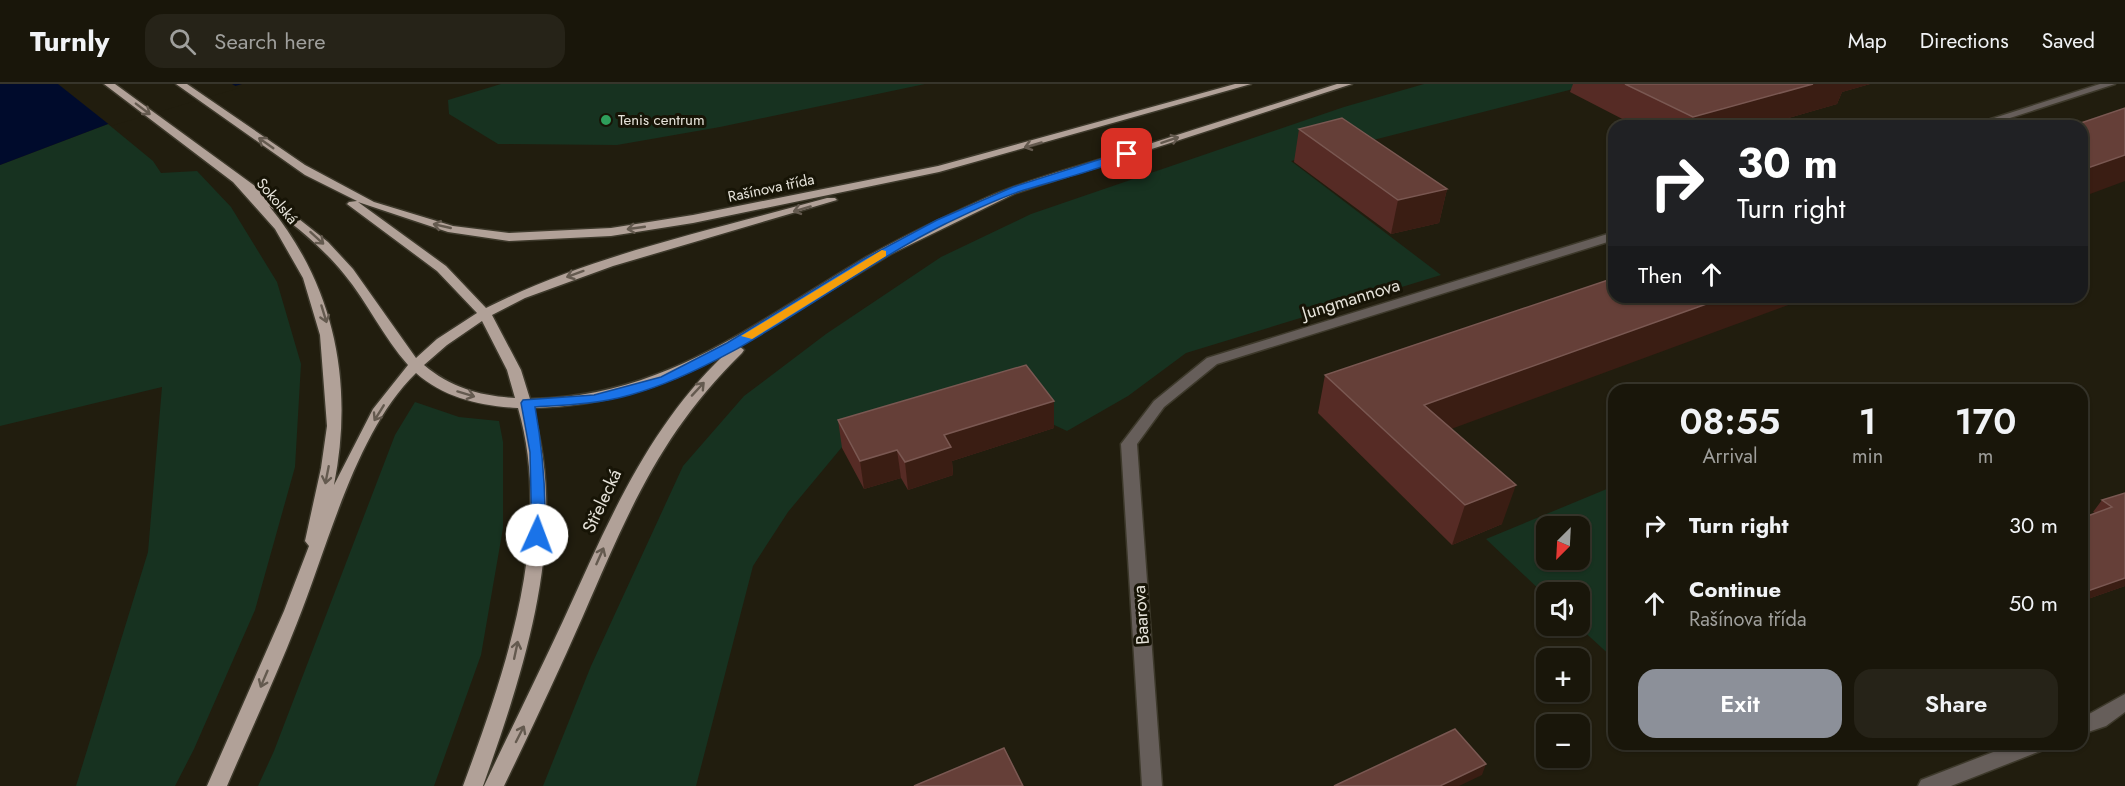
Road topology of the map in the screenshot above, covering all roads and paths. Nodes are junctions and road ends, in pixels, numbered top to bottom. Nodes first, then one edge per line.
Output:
1 (109, 84) edge
2 (181, 84) edge
3 (1246, 84) edge
4 (1347, 84) edge
5 (2110, 84) edge
6 (1993, 120) edge
7 (303, 168) junction
8 (939, 169) junction
9 (236, 179) junction
10 (1608, 238) edge
11 (792, 308) junction
12 (484, 314) junction
13 (415, 367) junction
14 (528, 403) junction
15 (1129, 444) joint
16 (287, 626) junction
17 (2125, 702) edge
18 (2088, 724) edge
19 (2021, 750) edge
20 (217, 786) edge
21 (473, 786) edge
22 (494, 786) edge
23 (1152, 786) edge
24 (1928, 786) edge

1 -> 9 main road, Sokolská
7 -> 2 main road, Sokolská
3 -> 8 main road, Rašínova třída
11 -> 4 main road
5 - 6 street
8 -> 7 main road, Rašínova třída
7 - 12 main road, Sokolská
8 -> 12 main road
9 -> 13 main road
9 -> 16 main road, Sokolská
10 - 15 street, Jungmannova
11 - 14 main road
22 -> 11 main road, Střelecká
12 - 13 main road
12 - 14 main road, Sokolská
13 -> 14 main road
13 -> 16 main road
21 -> 14 main road
15 - 23 street, Baarova
16 -> 20 main road
17 - 18 street
19 - 24 street

